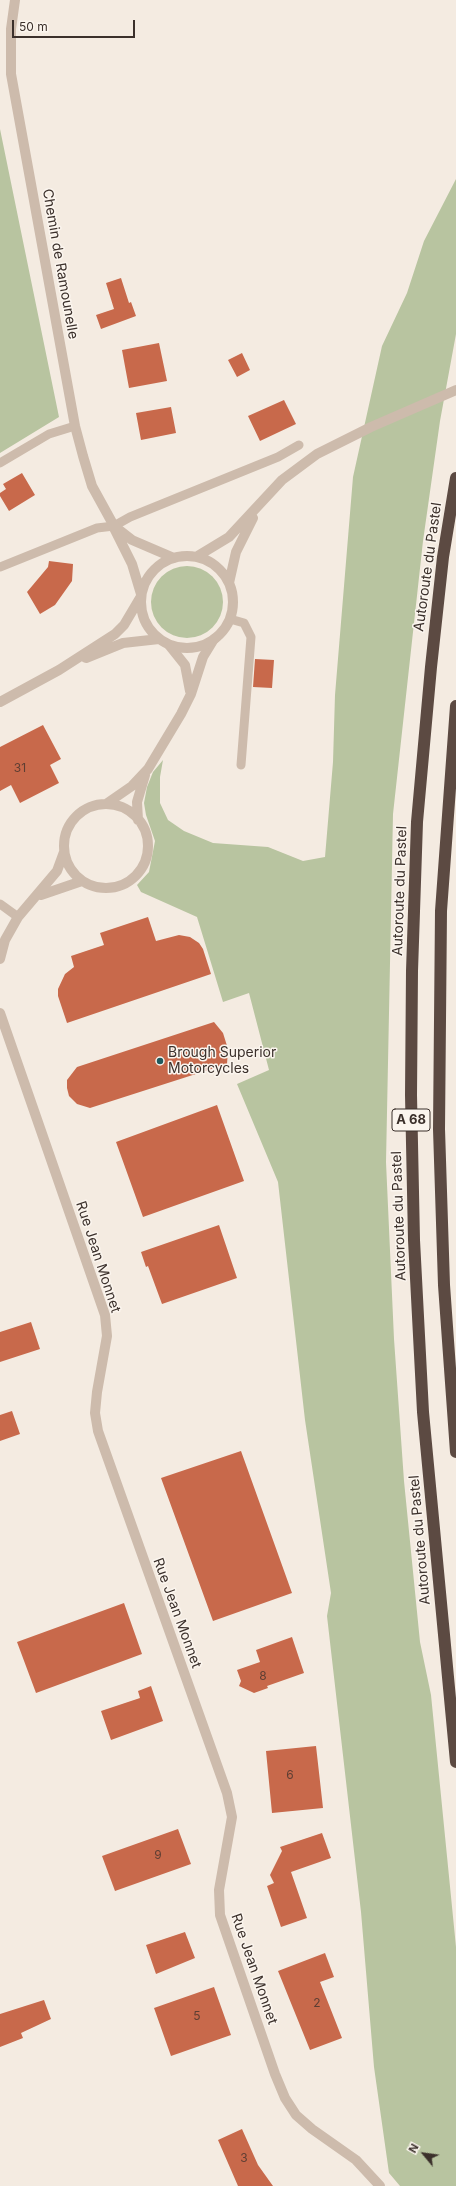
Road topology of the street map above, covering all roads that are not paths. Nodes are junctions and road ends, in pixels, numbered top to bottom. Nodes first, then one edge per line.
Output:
1 (15, 0) edge
2 (456, 390) edge
3 (75, 426) junction
4 (299, 445) dead end
5 (0, 463) edge
6 (456, 478) edge
7 (262, 503) junction
8 (114, 526) junction
9 (196, 557) junction
10 (174, 558) junction
11 (0, 567) edge
12 (229, 583) junction
13 (141, 596) junction
14 (230, 619) junction
15 (159, 639) junction
16 (214, 639) junction
17 (170, 645) junction
18 (59, 670) junction
19 (191, 694) junction
20 (0, 702) edge
21 (456, 706) edge
22 (241, 764) dead end
23 (148, 769) junction
24 (106, 804) junction
25 (138, 820) junction
26 (64, 852) junction
27 (82, 881) junction
28 (37, 896) junction
29 (0, 904) edge
30 (18, 917) junction
31 (0, 959) edge
32 (0, 1013) edge
33 (456, 1452) edge
34 (456, 1762) edge
35 (380, 2186) edge

1 - 3 street, Chemin de Ramounelle
2 - 7 street
3 - 5 lane
3 - 8 street, Chemin de Ramounelle
4 - 8 lane
6 - 34 highway, Autoroute du Pastel / A 68
7 - 9 street
7 - 12 street
8 - 10 street, Chemin de Ramounelle
8 - 11 lane
8 - 13 street, Chemin de Ramounelle
9 - 10 street
9 - 12 street
10 - 13 street
12 - 14 street
13 - 15 street
13 - 18 street
14 - 16 street
14 - 22 lane
15 - 17 street
15 - 18 street
16 - 17 street
16 - 19 street
17 - 19 street
18 - 20 street
19 - 23 street
21 - 33 highway, A 68
23 - 24 street
23 - 25 street
24 - 25 street
24 - 26 street
25 - 27 street
26 - 27 street
26 - 28 street
27 - 28 street
28 - 30 street
29 - 30 lane
30 - 31 street
32 - 35 street, Rue Jean Monnet

